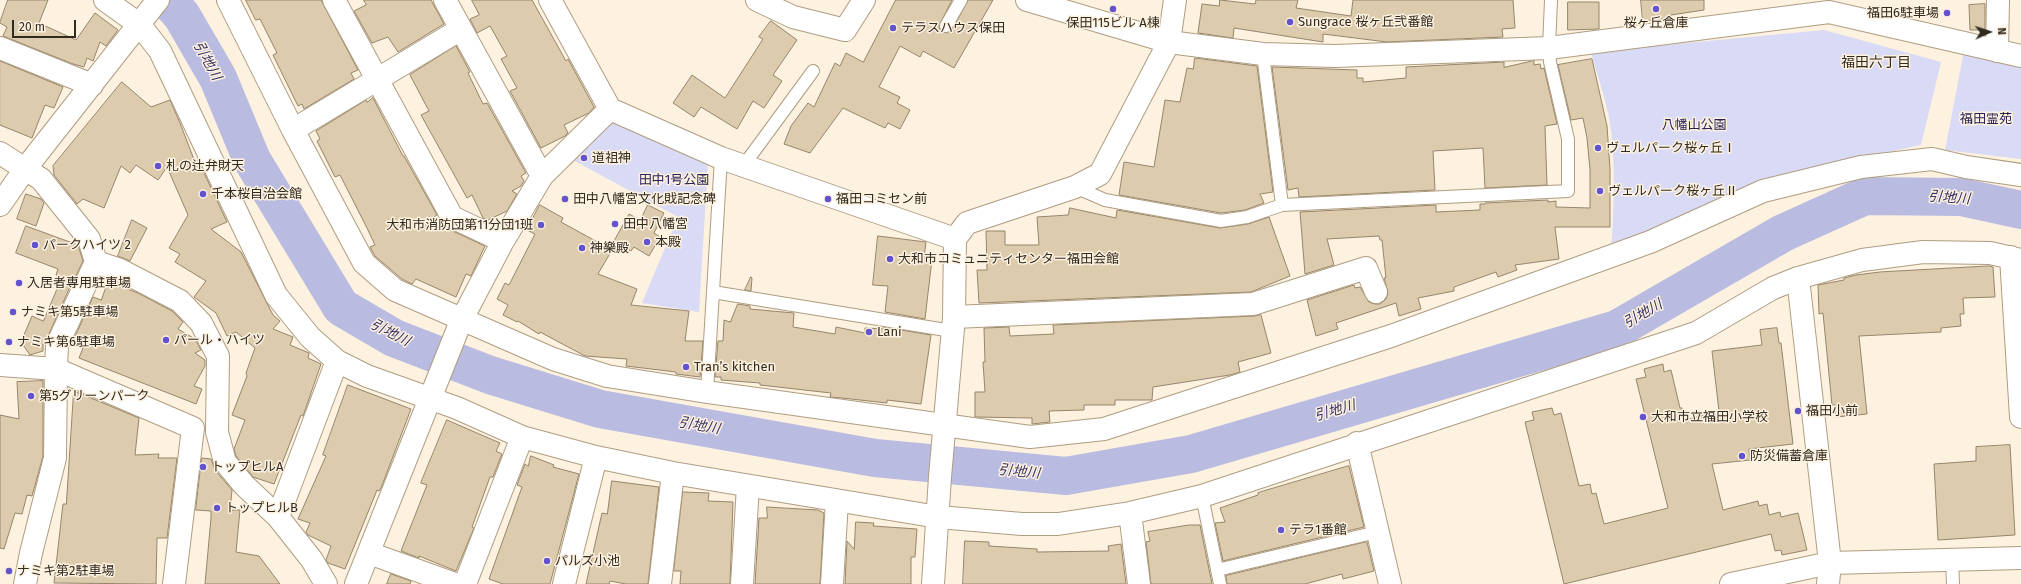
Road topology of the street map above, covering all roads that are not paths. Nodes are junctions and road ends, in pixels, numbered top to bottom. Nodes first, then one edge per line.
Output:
1 (105, 0) edge
2 (228, 0) edge
3 (334, 0) edge
4 (445, 0) edge
5 (550, 0) edge
6 (757, 0) edge
7 (864, 0) edge
8 (961, 0) edge
9 (1027, 0) edge
10 (1175, 0) edge
11 (1551, 0) edge
12 (1998, 0) edge
13 (156, 3) edge
14 (140, 25) junction
15 (946, 26) dead end
16 (460, 29) junction
17 (1169, 42) junction
18 (0, 48) edge
19 (1549, 48) junction
20 (1997, 51) junction
21 (1263, 54) junction
22 (2021, 56) edge
23 (813, 71) dead end
24 (378, 79) junction
25 (92, 85) junction
26 (610, 109) junction
27 (293, 130) junction
28 (0, 153) edge
29 (721, 158) junction
30 (744, 165) junction
31 (25, 169) junction
32 (2021, 175) edge
33 (542, 176) junction
34 (1075, 187) junction
35 (0, 204) edge
36 (1282, 204) junction
37 (955, 239) junction
38 (503, 241) junction
39 (2016, 259) edge
40 (96, 262) junction
41 (1798, 278) junction
42 (713, 292) junction
43 (1376, 292) dead end
44 (953, 324) junction
45 (458, 328) junction
46 (337, 361) junction
47 (0, 365) edge
48 (56, 369) junction
49 (707, 392) junction
50 (430, 399) junction
51 (2021, 417) edge
52 (943, 433) junction
53 (522, 436) junction
54 (1357, 443) junction
55 (596, 458) junction
56 (673, 473) junction
57 (748, 486) junction
58 (1202, 496) junction
59 (837, 501) junction
60 (1130, 513) junction
61 (278, 517) junction
62 (938, 517) junction
63 (1377, 532) junction
64 (369, 553) junction
65 (2021, 558) edge
66 (1952, 560) junction
67 (1217, 570) junction
68 (1829, 574) edge
69 (25, 584) edge
70 (174, 584) edge
71 (326, 584) edge
72 (356, 584) edge
73 (455, 584) edge
74 (465, 584) edge
75 (564, 584) edge
76 (660, 584) edge
77 (742, 584) edge
78 (832, 584) edge
79 (933, 584) edge
80 (1139, 584) edge
81 (1220, 584) edge
82 (1390, 584) edge
83 (1731, 584) edge
84 (1954, 584) edge

1 - 14 street
2 - 27 street
3 - 24 street
4 - 16 street
5 - 26 street
6 - 7 street
8 - 15 lane
9 - 17 street
10 - 17 street
11 - 19 lane
12 - 20 street
13 - 14 street
14 - 25 street
14 - 46 street
16 - 24 street
16 - 33 street
17 - 21 street
17 - 34 street
18 - 25 street
19 - 20 street
19 - 21 street
19 - 36 lane
20 - 22 street
21 - 36 lane
23 - 30 lane
24 - 27 street
24 - 38 street
25 - 31 street
26 - 29 street
26 - 33 street
27 - 45 street
28 - 31 street
29 - 30 street
29 - 42 lane
30 - 37 street
31 - 35 street
31 - 40 street
32 - 52 street
33 - 38 street
34 - 36 lane
34 - 37 street
37 - 44 street
38 - 45 street
39 - 41 street
39 - 51 street
40 - 48 street
40 - 61 street
41 - 54 street
41 - 68 street
42 - 44 lane
42 - 49 lane
43 - 44 street
44 - 52 street
45 - 49 street
45 - 50 street
46 - 50 street
46 - 61 street
47 - 48 street
48 - 69 street
48 - 70 street
49 - 52 street
50 - 53 street
50 - 64 street
52 - 62 street
53 - 55 street
53 - 74 street
54 - 58 street
54 - 63 street
55 - 56 street
55 - 75 street
56 - 57 street
56 - 76 street
57 - 59 street
57 - 77 street
58 - 60 street
58 - 67 lane
59 - 62 street
59 - 78 street
60 - 62 street
60 - 80 street
61 - 71 street
62 - 79 street
63 - 67 lane
63 - 82 street
64 - 72 street
64 - 73 street
65 - 66 street
66 - 68 street
66 - 84 lane
67 - 81 lane
68 - 83 street

